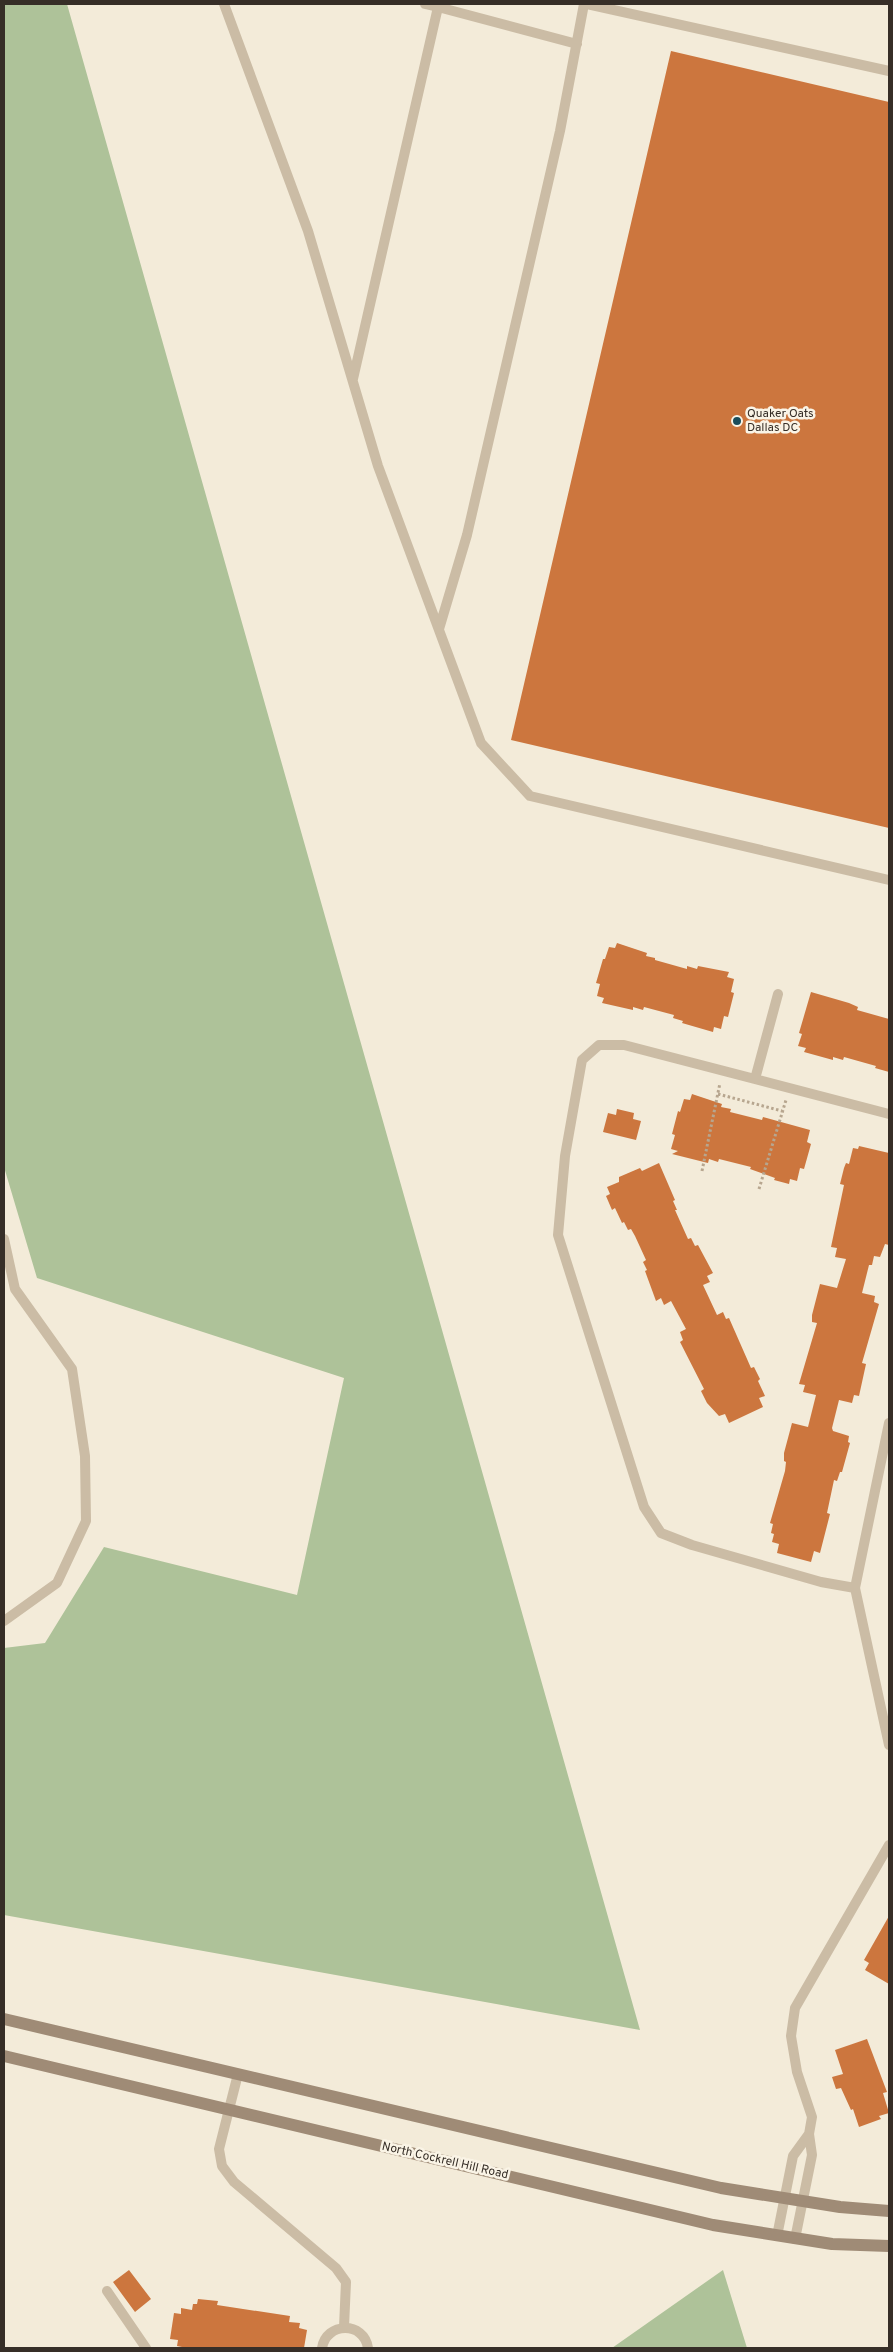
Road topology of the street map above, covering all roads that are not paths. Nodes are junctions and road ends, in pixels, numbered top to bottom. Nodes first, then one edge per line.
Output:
1 (224, 4) edge
2 (425, 4) edge
3 (586, 4) edge
4 (438, 7) junction
5 (577, 44) junction
6 (889, 71) edge
7 (353, 380) junction
8 (439, 630) junction
9 (889, 880) edge
10 (778, 994) dead end
11 (755, 1079) junction
12 (889, 1114) edge
13 (4, 1239) edge
14 (889, 1423) edge
15 (855, 1588) junction
16 (4, 1621) edge
17 (889, 1745) edge
18 (889, 1844) edge
19 (4, 2019) edge
20 (4, 2056) edge
21 (238, 2074) junction
22 (228, 2110) junction
23 (809, 2134) junction
24 (783, 2199) junction
25 (803, 2202) junction
26 (889, 2211) edge
27 (777, 2236) junction
28 (795, 2239) junction
29 (889, 2246) edge
30 (107, 2291) dead end
31 (344, 2327) junction
32 (146, 2348) edge
33 (322, 2348) edge
34 (368, 2348) edge

1 - 7 lane
2 - 4 lane
3 - 5 lane
3 - 6 lane
4 - 5 lane
4 - 7 lane
5 - 8 lane
7 - 8 lane
8 - 9 lane
10 - 11 lane
11 - 12 lane
11 - 15 lane
13 - 16 lane
14 - 15 lane
15 - 17 lane
18 - 23 lane
19 - 21 main road
20 - 22 main road, North Cockrell Hill Road
21 - 22 lane
21 - 24 main road
22 - 27 main road, North Cockrell Hill Road
22 - 31 lane
23 - 24 lane
23 - 25 lane
24 - 25 main road
24 - 27 lane
25 - 26 main road
25 - 28 lane
27 - 28 main road, North Cockrell Hill Road
28 - 29 main road, North Cockrell Hill Road
30 - 32 lane
31 - 33 lane
31 - 34 lane

